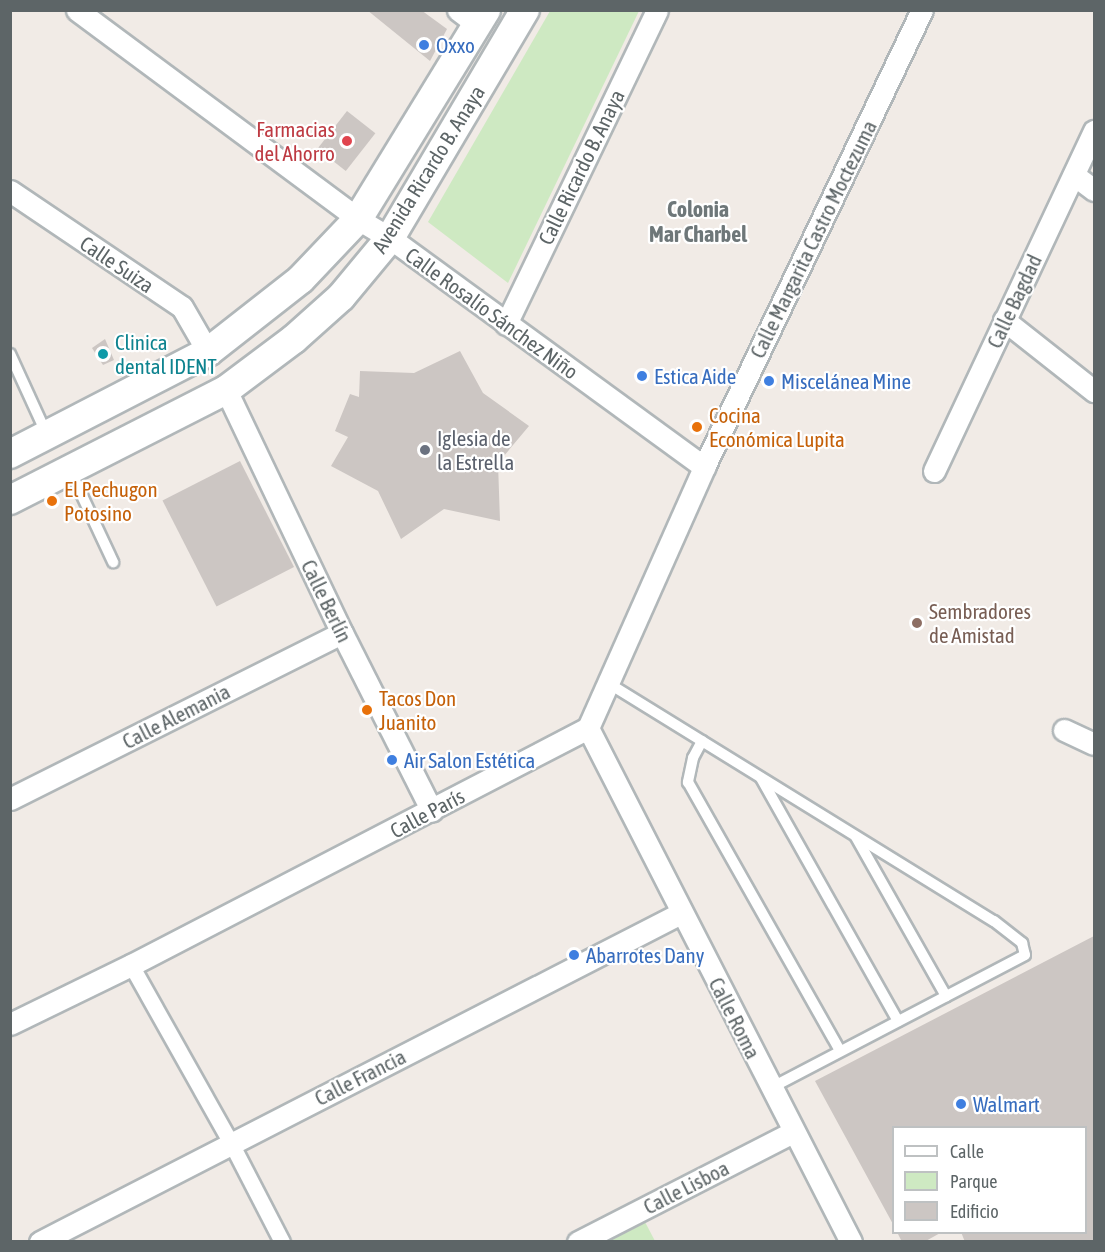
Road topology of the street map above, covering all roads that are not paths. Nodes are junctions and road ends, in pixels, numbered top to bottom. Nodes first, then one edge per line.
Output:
1 (77, 10) edge
2 (525, 10) edge
3 (657, 10) edge
4 (922, 10) edge
5 (474, 15) edge
6 (1095, 132) edge
7 (1074, 175) junction
8 (1095, 190) edge
9 (10, 191) edge
10 (358, 219) junction
11 (390, 238) junction
12 (1004, 320) junction
13 (506, 324) junction
14 (208, 352) junction
15 (10, 354) edge
16 (226, 390) junction
17 (1095, 391) edge
18 (47, 435) junction
19 (10, 454) edge
20 (704, 467) junction
21 (70, 470) junction
22 (934, 471) dead end
23 (10, 500) edge
24 (113, 562) dead end
25 (342, 633) junction
26 (608, 683) junction
27 (588, 728) junction
28 (1064, 730) dead end
29 (702, 741) junction
30 (1095, 744) edge
31 (761, 778) junction
32 (10, 799) edge
33 (432, 811) junction
34 (856, 836) junction
35 (681, 914) junction
36 (132, 965) junction
37 (946, 996) junction
38 (898, 1021) junction
39 (10, 1024) edge
40 (840, 1051) junction
41 (771, 1088) junction
42 (793, 1132) junction
43 (231, 1143) junction
44 (40, 1242) edge
45 (282, 1242) edge
46 (579, 1242) edge
47 (851, 1242) edge

1 - 10 street, Calle Rosalío Sánchez Niño
2 - 11 main road, Avenida Ricardo B. Anaya
3 - 13 street, Calle Ricardo B. Anaya
4 - 20 street, Calle Margarita Castro Moctezuma
5 - 10 main road, Avenida Ricardo B. Anaya
6 - 7 street, Calle Bagdad
7 - 8 street
7 - 12 street, Calle Bagdad
9 - 14 street, Calle Suiza
10 - 11 street, Calle Rosalío Sánchez Niño
10 - 14 main road, Avenida Ricardo B. Anaya
11 - 13 street, Calle Rosalío Sánchez Niño
11 - 16 main road, Avenida Ricardo B. Anaya
12 - 17 street
12 - 22 street, Calle Bagdad
13 - 20 street, Calle Rosalío Sánchez Niño
14 - 18 main road, Avenida Ricardo B. Anaya
15 - 18 lane
16 - 21 main road, Avenida Ricardo B. Anaya
16 - 25 street, Calle Berlín
18 - 19 main road, Avenida Ricardo B. Anaya
20 - 26 street
21 - 23 main road, Avenida Ricardo B. Anaya
21 - 24 lane
25 - 32 street, Calle Alemania
25 - 33 street, Calle Berlín
26 - 27 street
26 - 29 lane
27 - 33 street, Calle París
27 - 35 street, Calle Roma
28 - 30 street
29 - 31 lane
29 - 40 lane
31 - 34 lane
31 - 38 lane
33 - 36 street, Calle París
34 - 37 lane
34 - 37 lane
35 - 41 street, Calle Roma
35 - 43 street, Calle Francia
36 - 39 street, Calle París
36 - 43 street
37 - 38 lane
38 - 40 lane
40 - 41 lane
41 - 42 street, Calle Roma
42 - 46 street, Calle Lisboa
42 - 47 street, Calle Roma
43 - 44 street, Calle Francia
43 - 45 street

